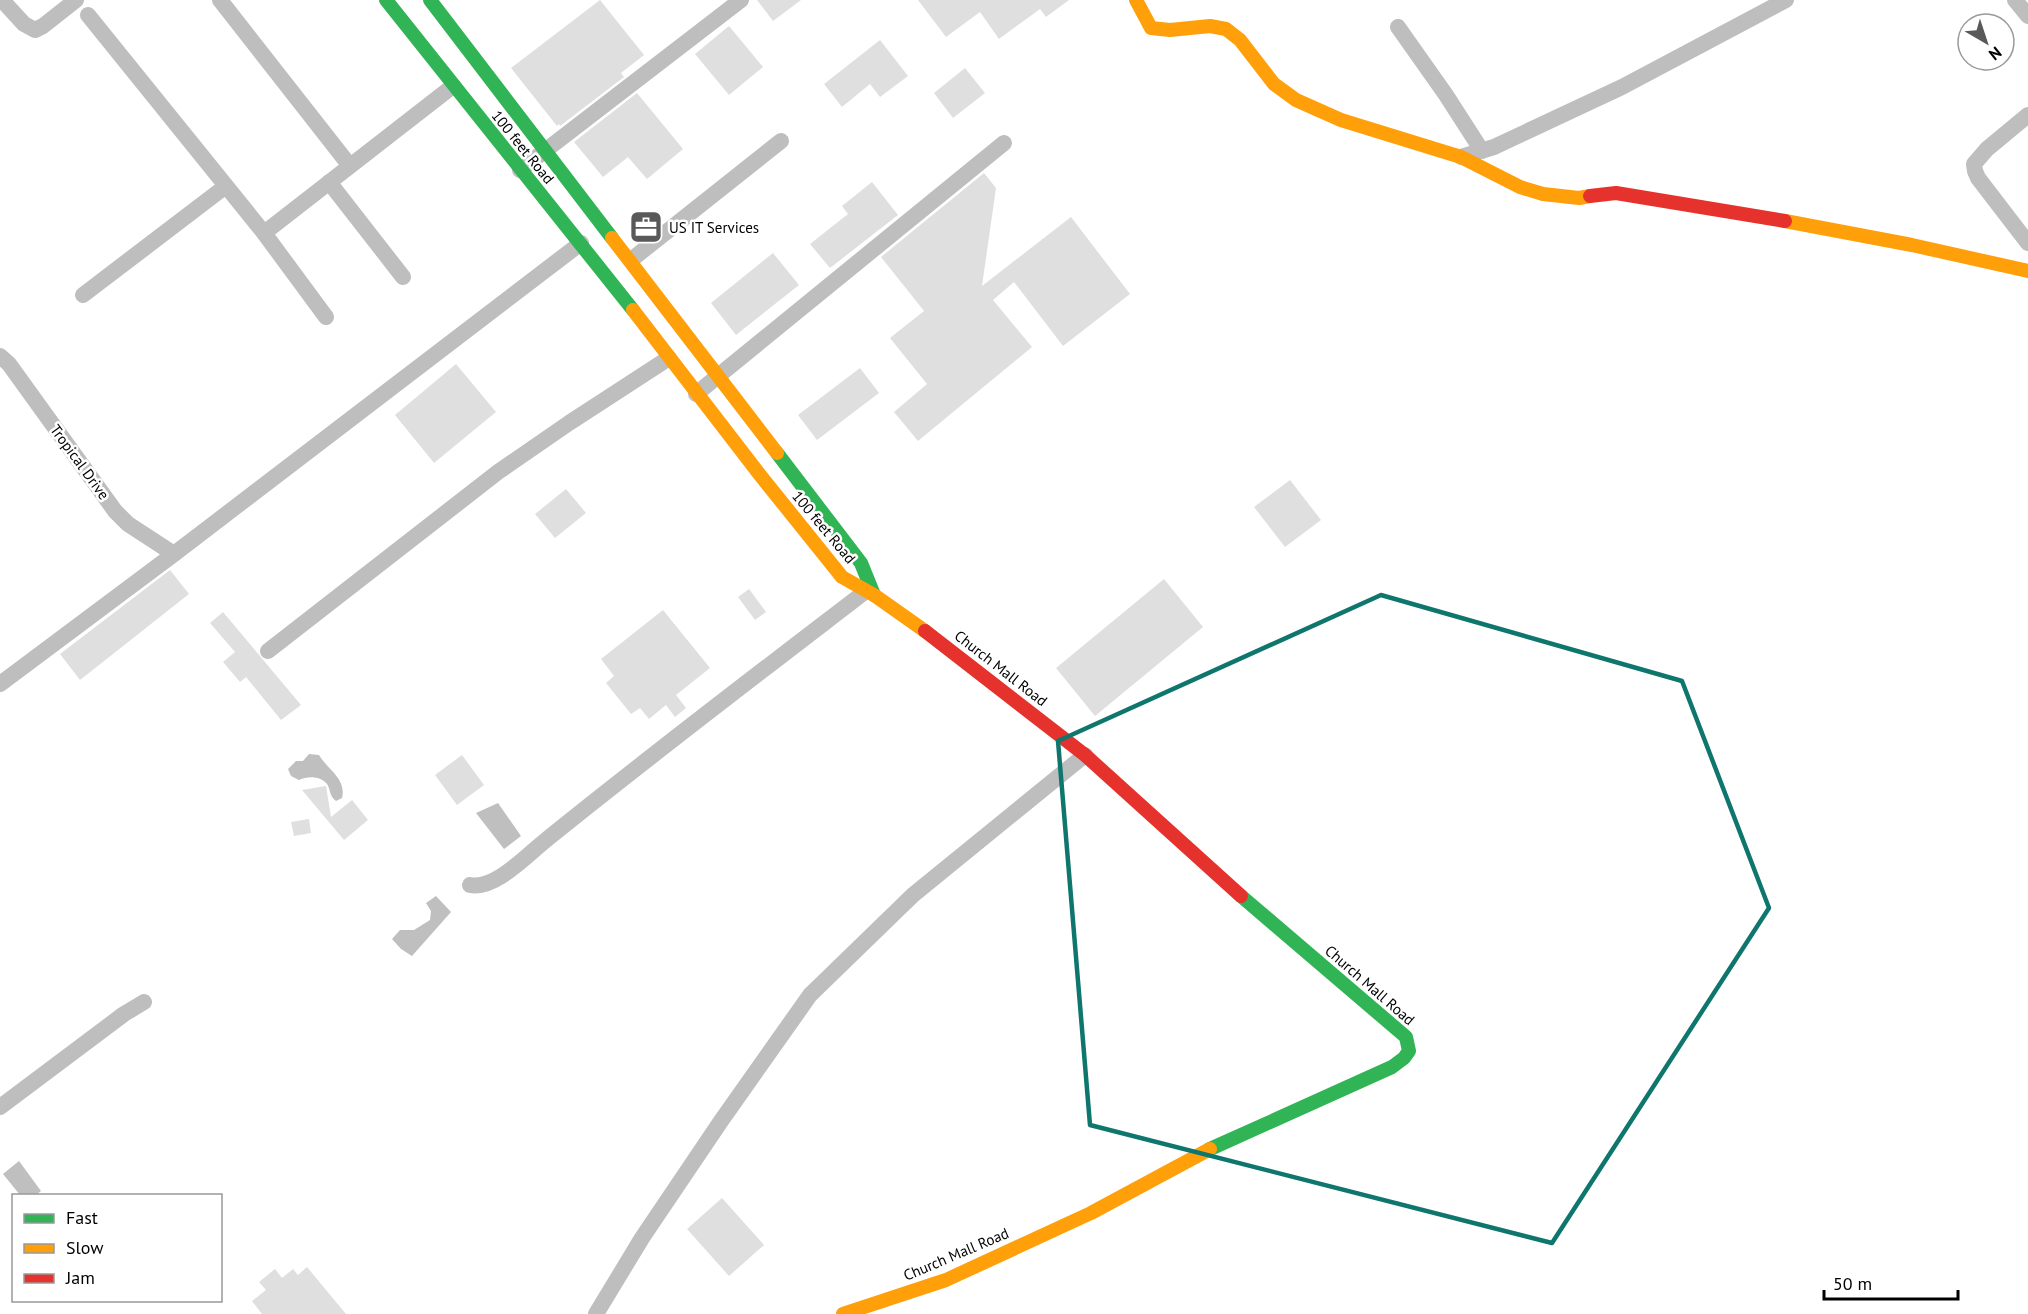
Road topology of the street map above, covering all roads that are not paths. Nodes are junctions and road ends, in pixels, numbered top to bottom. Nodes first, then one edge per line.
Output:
1 (2, 0) edge
2 (76, 0) edge
3 (220, 0) edge
4 (386, 0) edge
5 (741, 0) edge
6 (1136, 0) edge
7 (1786, 0) edge
8 (2015, 0) edge
9 (423, 14) edge
10 (87, 15) dead end
11 (2028, 16) edge
12 (1398, 27) dead end
13 (453, 86) junction
14 (2028, 115) edge
15 (781, 141) dead end
16 (1004, 143) dead end
17 (546, 150) junction
18 (1482, 151) junction
19 (1461, 157) junction
20 (350, 166) junction
21 (520, 170) junction
22 (329, 182) junction
23 (226, 186) junction
24 (264, 233) junction
25 (581, 243) junction
26 (2028, 243) edge
27 (631, 260) junction
28 (2027, 270) edge
29 (403, 278) dead end
30 (83, 295) dead end
31 (326, 317) dead end
32 (0, 356) edge
33 (669, 358) junction
34 (719, 377) junction
35 (696, 393) junction
36 (769, 443) junction
37 (747, 458) junction
38 (174, 554) junction
39 (870, 593) junction
40 (268, 651) dead end
41 (0, 684) edge
42 (1085, 755) junction
43 (470, 885) dead end
44 (144, 1002) dead end
45 (0, 1107) edge
46 (596, 1314) edge
47 (843, 1314) edge

1 - 2 street
3 - 20 street
4 - 9 street, 100 feet Road
5 - 17 street
6 - 19 street
7 - 18 street
8 - 11 street
9 - 13 street, 100 feet Road
9 - 17 street, 100 feet Road
10 - 23 street
12 - 18 street
13 - 20 street
13 - 21 street, 100 feet Road
14 - 26 street
15 - 27 street
16 - 34 street
17 - 21 street
17 - 27 street, 100 feet Road
18 - 19 street
19 - 28 street
20 - 22 street
21 - 25 street, 100 feet Road
22 - 24 street
22 - 29 street
23 - 24 street
23 - 30 street
24 - 31 street
25 - 33 street, 100 feet Road
25 - 38 street
27 - 34 street, 100 feet Road
32 - 38 street, Tropical Drive
33 - 35 street, 100 feet Road
33 - 40 street
34 - 35 street
34 - 36 street, 100 feet Road
35 - 37 street, 100 feet Road
36 - 37 street
36 - 39 street, 100 feet Road
37 - 39 street, 100 feet Road
38 - 41 street
39 - 42 street, Church Mall Road
39 - 43 street
42 - 46 street
42 - 47 street, Church Mall Road
44 - 45 street

